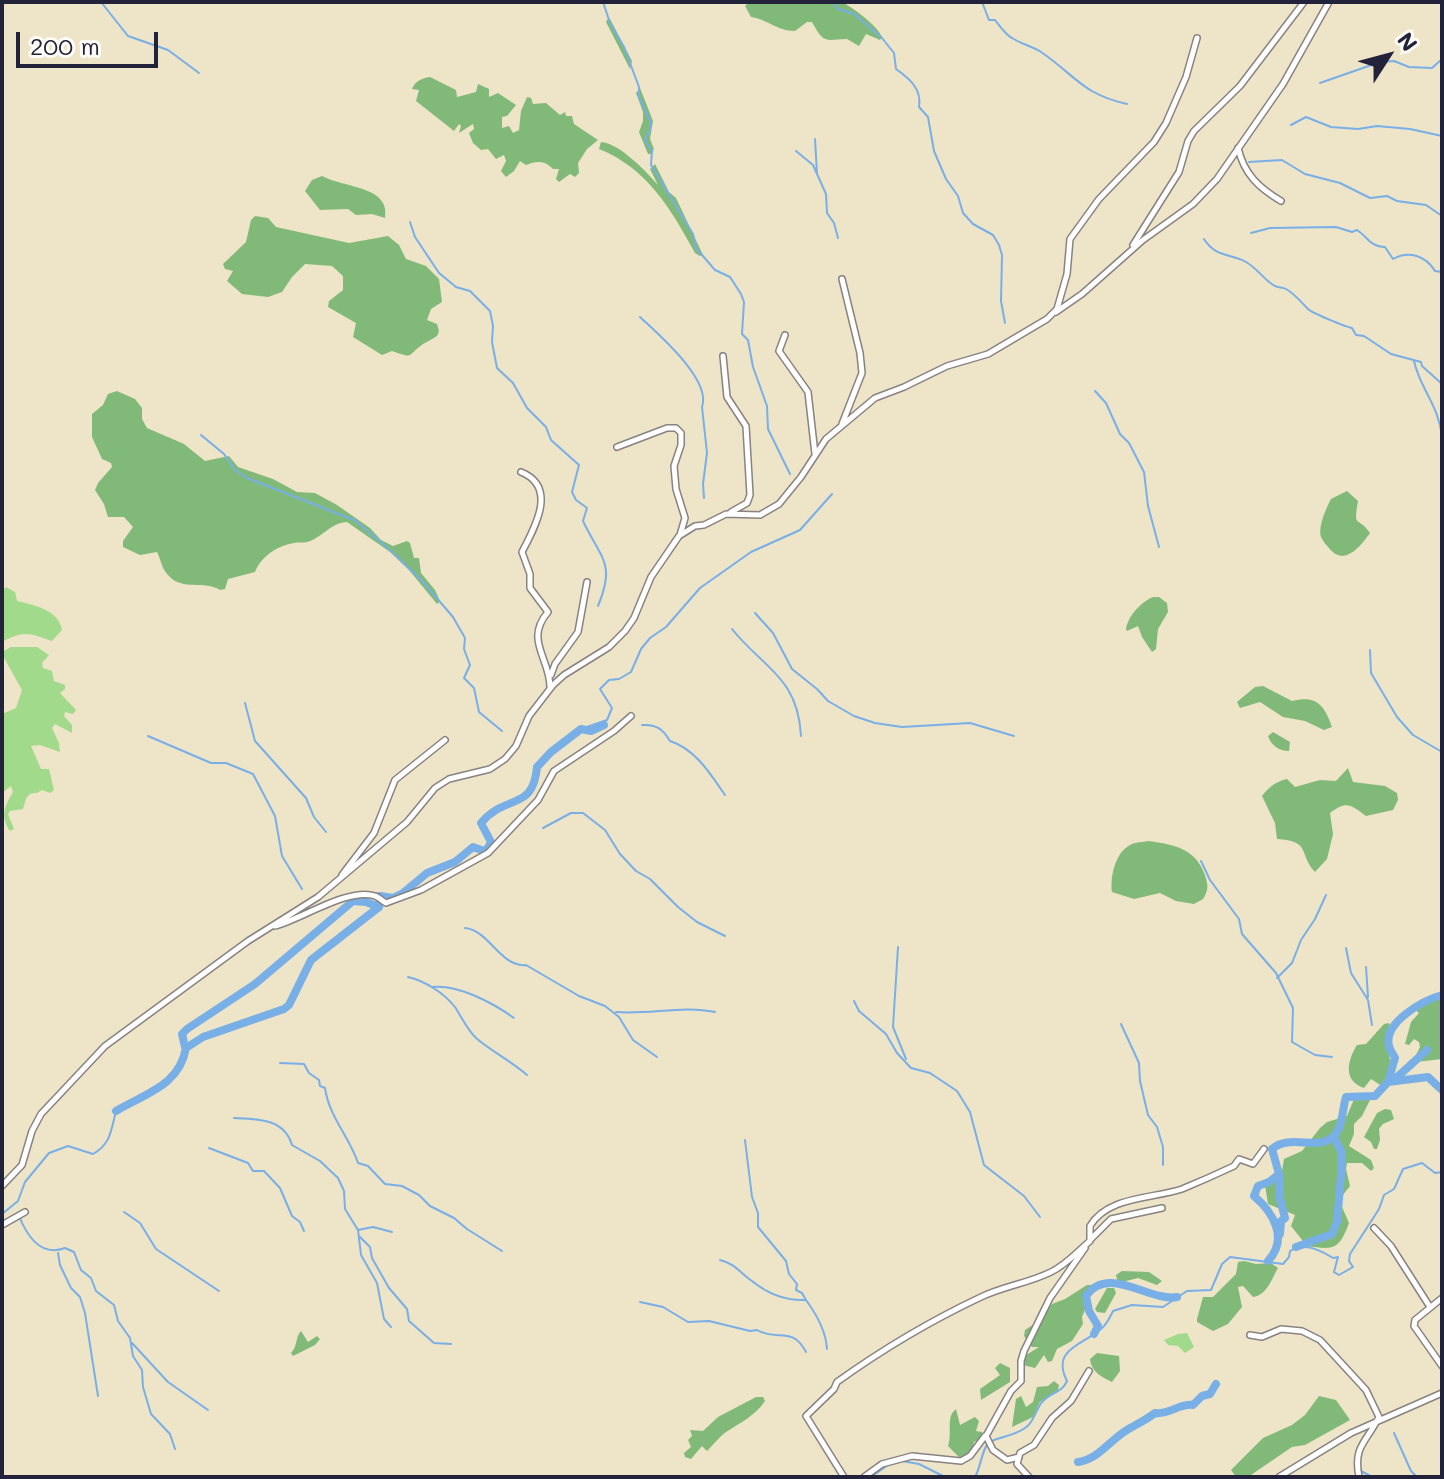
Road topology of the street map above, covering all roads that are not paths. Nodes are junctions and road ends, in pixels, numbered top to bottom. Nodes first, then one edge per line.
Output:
1 (1304, 2) edge
2 (1329, 2) edge
3 (1197, 38) dead end
4 (1238, 147) junction
5 (1281, 201) dead end
6 (1126, 256) junction
7 (842, 279) dead end
8 (1047, 319) junction
9 (785, 335) dead end
10 (723, 356) dead end
11 (842, 425) junction
12 (617, 447) dead end
13 (815, 455) junction
14 (521, 472) dead end
15 (726, 514) junction
16 (679, 536) junction
17 (587, 582) dead end
18 (550, 676) junction
19 (550, 688) junction
20 (631, 716) dead end
21 (445, 740) dead end
22 (337, 882) junction
23 (266, 929) junction
24 (1264, 1149) dead end
25 (2, 1186) edge
26 (1162, 1208) dead end
27 (25, 1212) dead end
28 (2, 1225) edge
29 (1374, 1228) dead end
30 (1090, 1241) junction
31 (1442, 1298) edge
32 (1430, 1307) junction
33 (1250, 1335) dead end
34 (1442, 1366) edge
35 (1089, 1371) dead end
36 (1442, 1393) edge
37 (1377, 1421) junction
38 (986, 1436) junction
39 (1019, 1457) junction
40 (844, 1477) edge
41 (864, 1477) edge
42 (1029, 1477) edge
43 (1279, 1477) edge
44 (1359, 1477) edge

1 - 6 street
2 - 4 street
3 - 8 street
4 - 5 street
4 - 6 street
6 - 8 street
7 - 11 street
8 - 11 street
9 - 13 street
10 - 15 street
11 - 13 street
12 - 16 street
13 - 15 street
14 - 18 street
15 - 16 street
16 - 19 street
17 - 18 street
18 - 19 street
19 - 22 street
20 - 23 street
21 - 22 street
22 - 23 street
23 - 25 street
24 - 30 street
26 - 30 street
27 - 28 street
29 - 32 street
30 - 38 street
30 - 40 street
31 - 32 street
32 - 34 street
33 - 37 street
35 - 39 street
36 - 37 street
37 - 43 street
37 - 44 street
38 - 39 street
38 - 41 street
39 - 42 street

